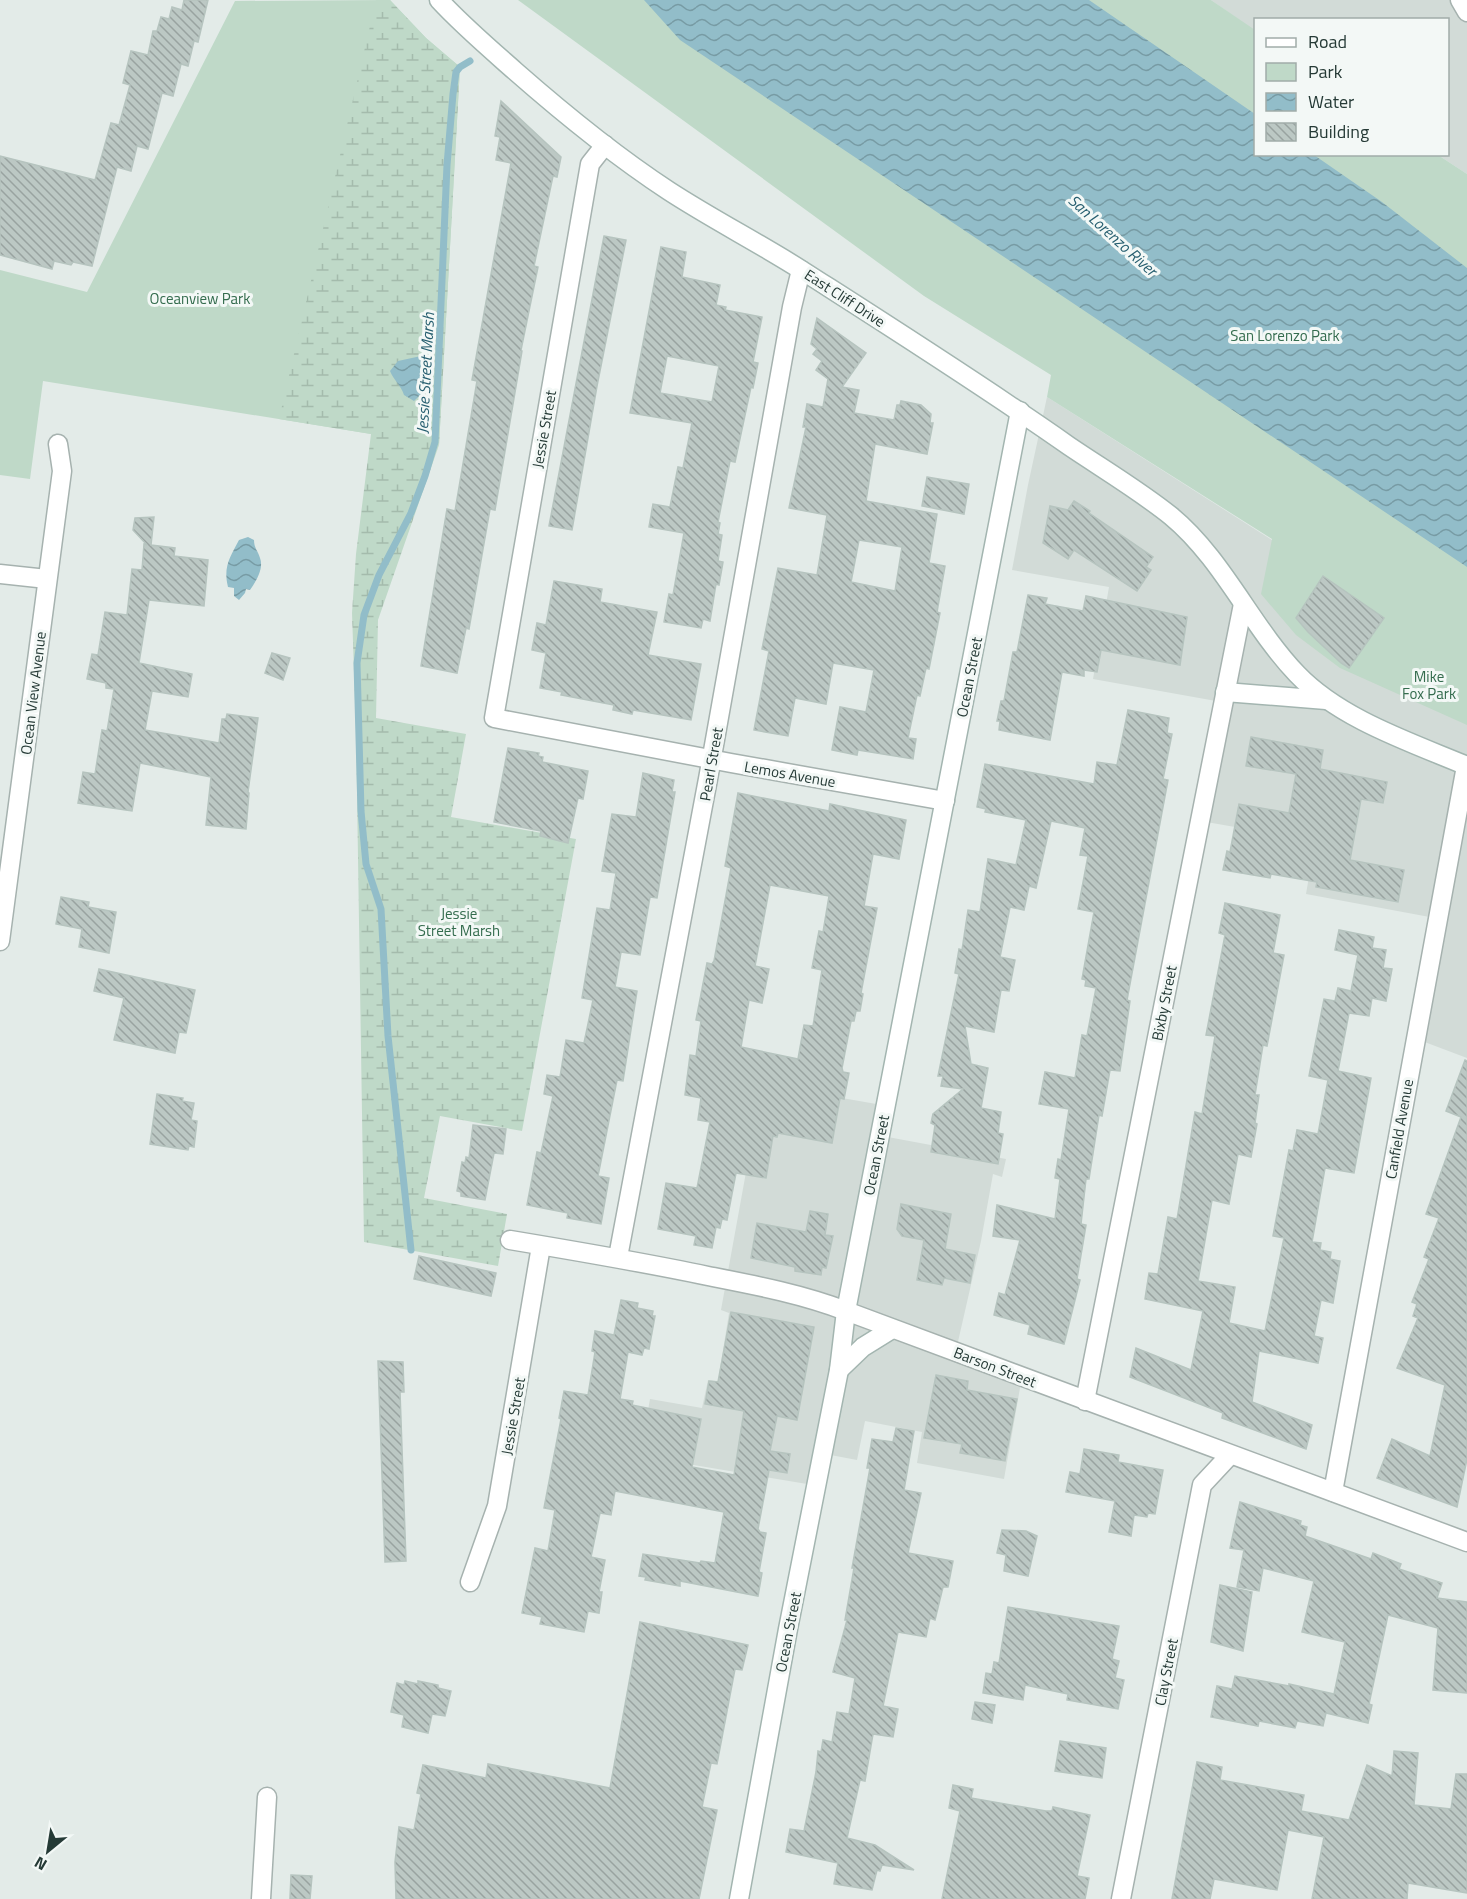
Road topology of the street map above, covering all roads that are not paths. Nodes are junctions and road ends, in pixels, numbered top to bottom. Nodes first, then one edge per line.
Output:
1 (438, 0) edge
2 (605, 145) junction
3 (801, 270) junction
4 (1020, 411) junction
5 (58, 444) dead end
6 (0, 574) edge
7 (47, 579) junction
8 (1243, 604) junction
9 (1225, 692) junction
10 (1326, 700) junction
11 (494, 718) joint
12 (712, 760) junction
13 (1466, 766) edge
14 (945, 801) junction
15 (0, 941) edge
16 (510, 1240) dead end
17 (541, 1246) junction
18 (618, 1257) junction
19 (846, 1311) junction
20 (892, 1329) junction
21 (838, 1370) junction
22 (1085, 1401) junction
23 (1230, 1455) junction
24 (1333, 1492) junction
25 (1467, 1542) edge
26 (470, 1582) dead end
27 (267, 1797) dead end
28 (261, 1899) edge
29 (739, 1899) edge
30 (1121, 1899) edge

1 - 2 street, East Cliff Drive
2 - 3 street, East Cliff Drive
2 - 11 street, Jessie Street
3 - 4 street, East Cliff Drive
3 - 12 street, Pearl Street
4 - 8 street, East Cliff Drive
4 - 14 street, Ocean Street
5 - 7 street, Ocean View Avenue
6 - 7 street
7 - 15 street, Ocean View Avenue
8 - 9 street, Bixby Street
8 - 10 street, East Cliff Drive
9 - 10 street
9 - 22 street, Bixby Street
10 - 13 street
11 - 12 street, Lemos Avenue
12 - 14 street, Lemos Avenue
12 - 18 street, Pearl Street
13 - 24 street, Canfield Avenue
14 - 19 street, Ocean Street
16 - 17 street, Barson Street
17 - 18 street, Barson Street
17 - 26 street, Jessie Street
18 - 19 street, Barson Street
19 - 20 street, Barson Street
19 - 21 street, Ocean Street
20 - 21 street
20 - 22 street, Barson Street
21 - 29 street, Ocean Street
22 - 23 street, Barson Street
23 - 24 street, Barson Street
23 - 30 street, Clay Street
24 - 25 street, Barson Street
27 - 28 street

